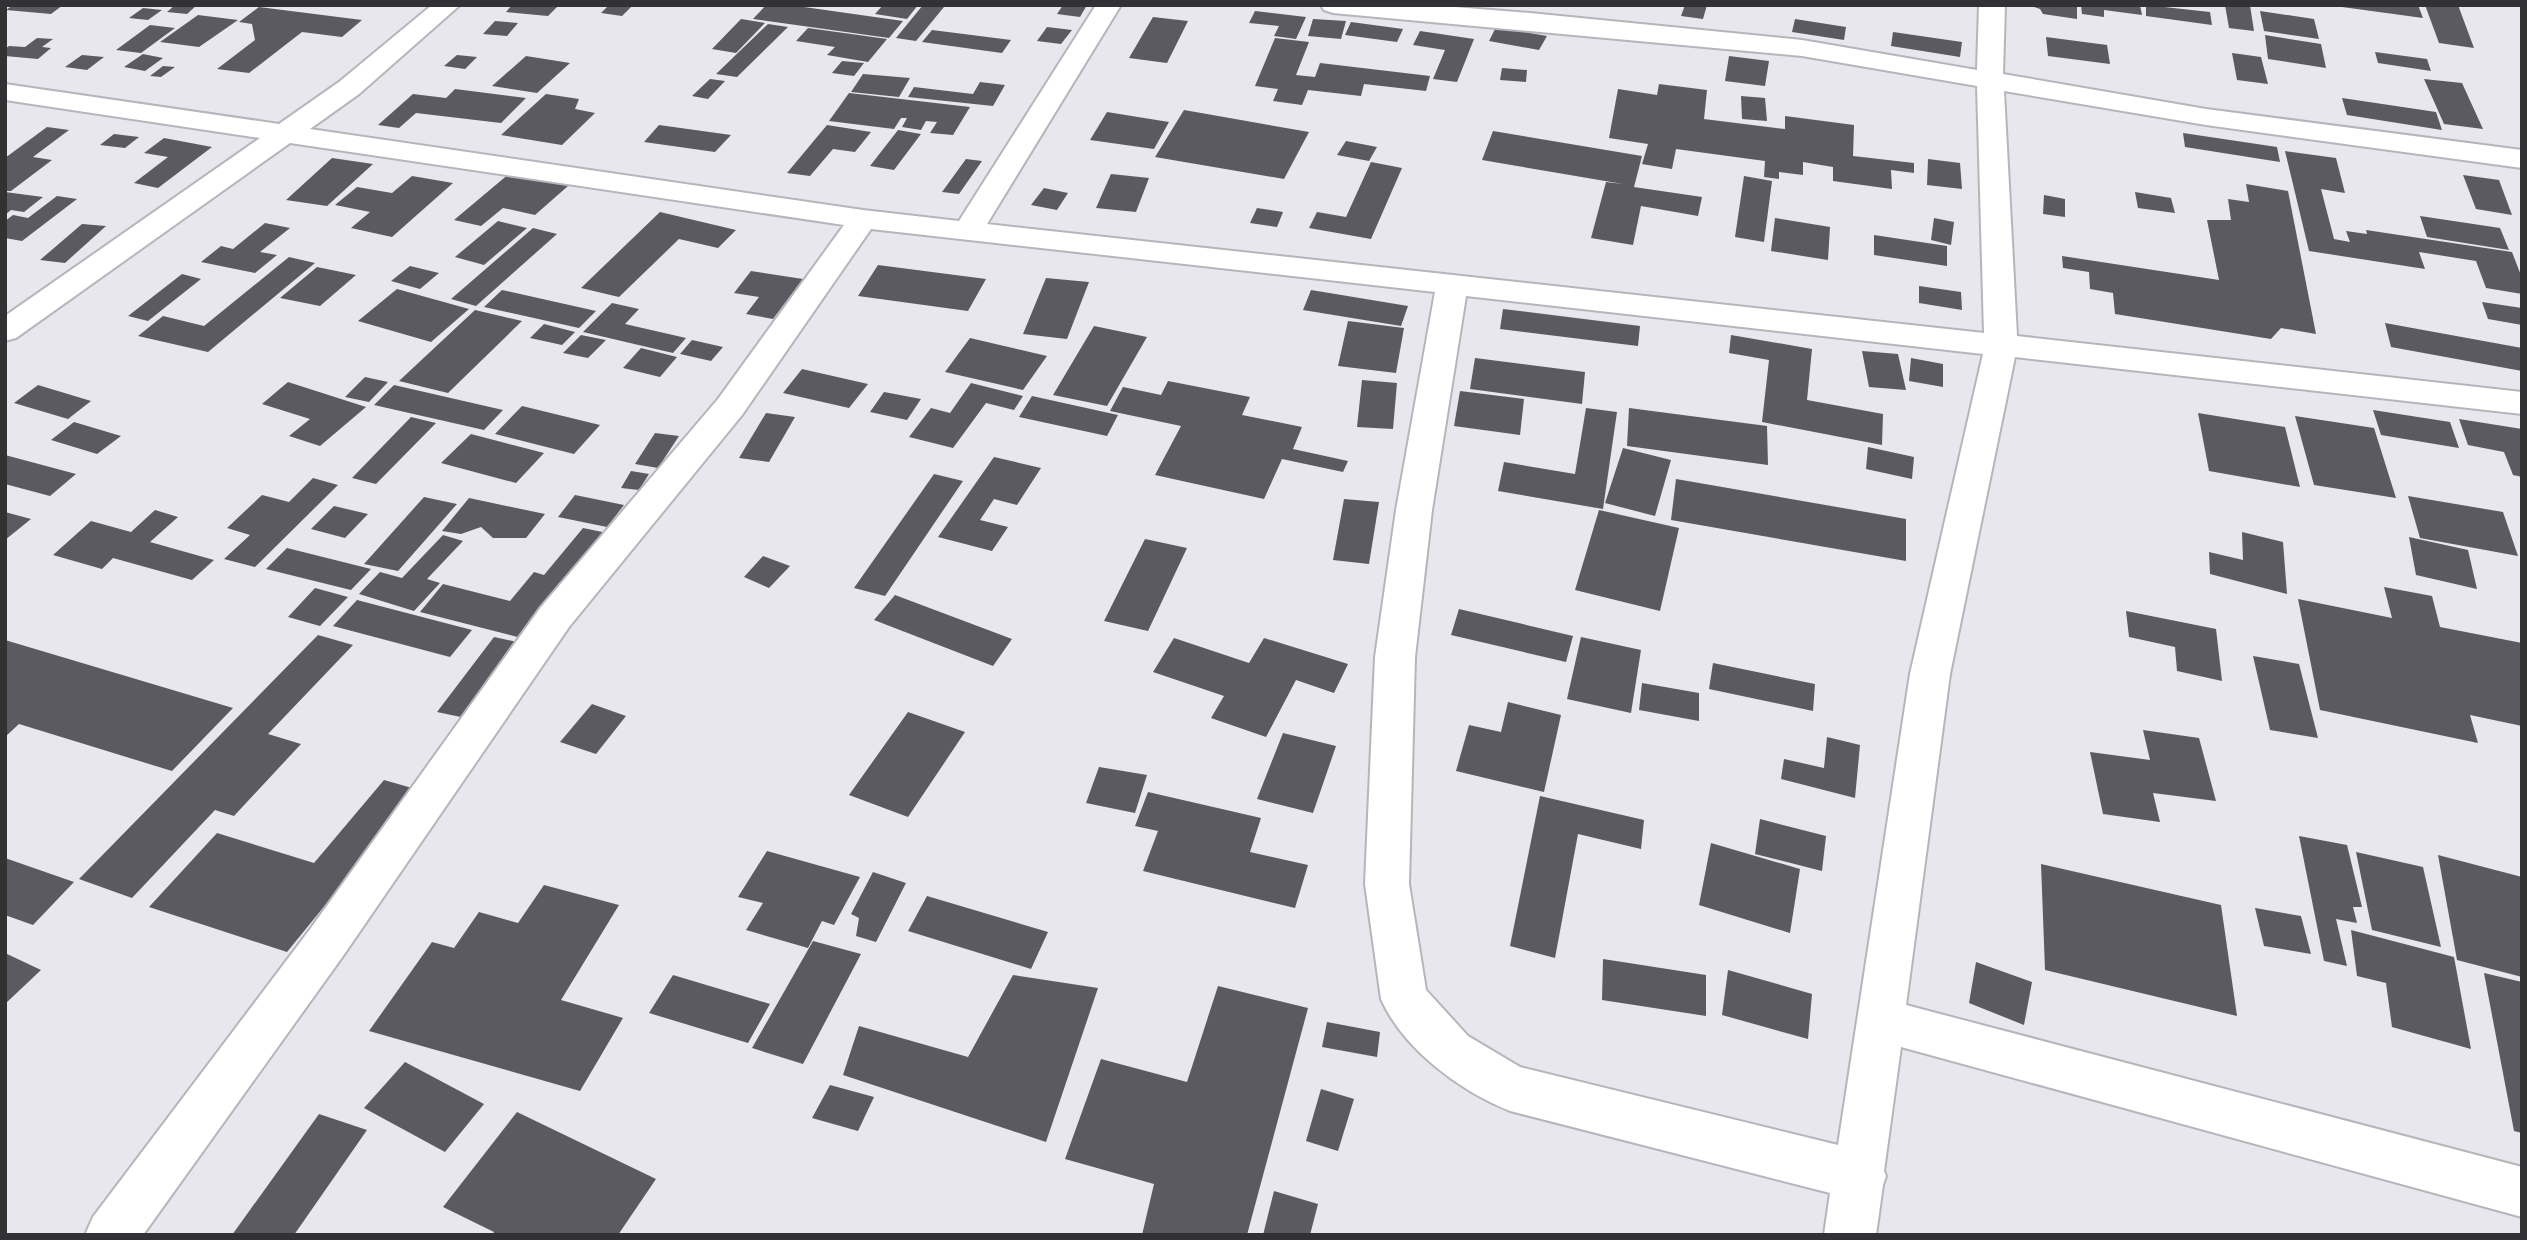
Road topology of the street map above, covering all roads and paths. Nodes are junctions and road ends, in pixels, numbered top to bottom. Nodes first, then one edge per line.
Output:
1 (448, 5) edge
2 (1109, 5) edge
3 (1333, 5) edge
4 (1992, 5) edge
5 (1532, 13) edge
6 (1990, 79) junction
7 (5, 92) edge
8 (285, 134) junction
9 (2522, 159) edge
10 (863, 219) junction
11 (968, 230) junction
12 (1452, 284) junction
13 (5, 331) edge
14 (2001, 344) junction
15 (2522, 403) edge
16 (1882, 1020) junction
17 (1861, 1176) junction
18 (2522, 1192) edge
19 (111, 1235) edge
20 (1850, 1235) edge

1 - 8 street
2 - 11 street
3 - 5 street
4 - 6 street
5 - 6 street
6 - 9 street
6 - 14 street
7 - 8 street
8 - 10 street
8 - 13 street
10 - 11 street
10 - 19 street
11 - 12 street
12 - 14 street
12 - 17 street
14 - 15 street
14 - 16 street
16 - 17 street
16 - 18 street
17 - 20 street

